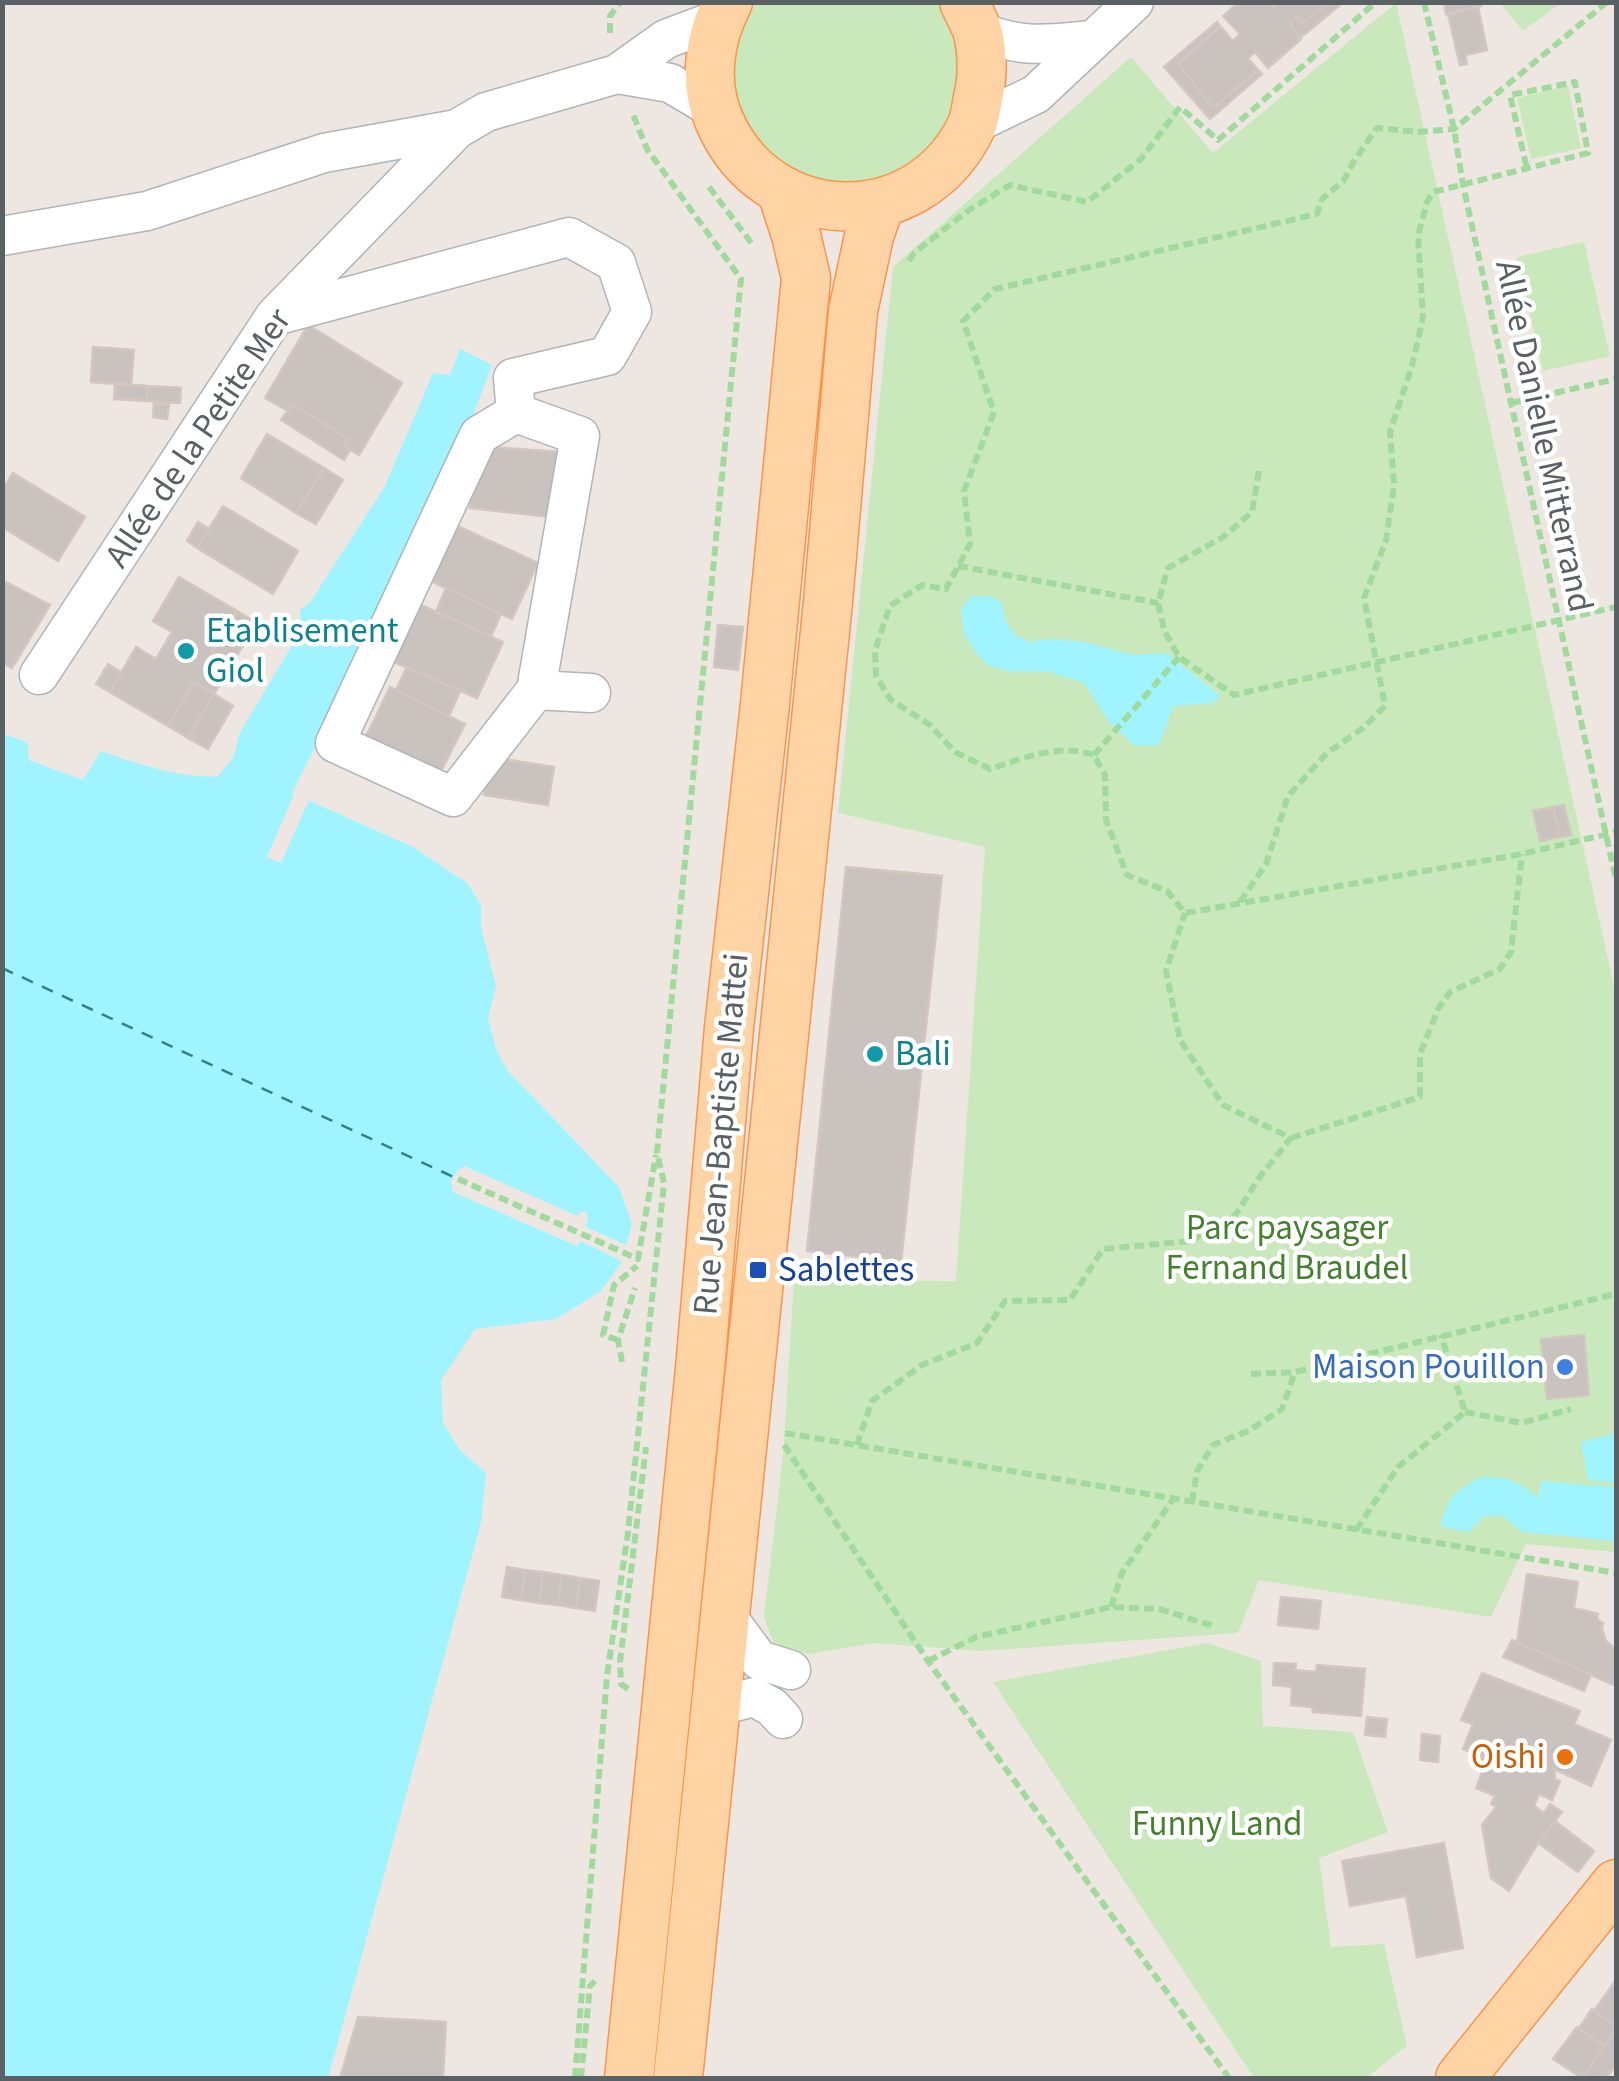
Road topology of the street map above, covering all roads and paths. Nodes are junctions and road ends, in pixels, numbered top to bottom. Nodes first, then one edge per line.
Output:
1 (620, 2) edge
2 (1134, 2) edge
3 (1376, 2) edge
4 (1424, 2) edge
5 (1607, 2) edge
6 (723, 11) edge
7 (971, 17) edge
8 (1093, 40) junction
9 (614, 59) junction
10 (714, 109) junction
11 (632, 112) dead end
12 (972, 125) junction
13 (457, 129) junction
14 (1454, 129) junction
15 (1526, 169) junction
16 (1462, 185) junction
17 (782, 192) junction
18 (880, 204) junction
19 (2, 236) edge
20 (904, 268) dead end
21 (275, 316) junction
22 (1616, 379) edge
23 (1511, 404) junction
24 (516, 413) junction
25 (1259, 471) dead end
26 (958, 566) junction
27 (1158, 603) junction
28 (1616, 607) edge
29 (1559, 619) junction
30 (1178, 657) junction
31 (1378, 661) junction
32 (40, 675) dead end
33 (536, 690) junction
34 (591, 693) dead end
35 (1094, 756) junction
36 (1616, 832) edge
37 (1606, 834) junction
38 (1522, 854) junction
39 (1616, 880) edge
40 (1240, 903) junction
41 (1185, 912) junction
42 (1291, 1138) junction
43 (657, 1152) junction
44 (458, 1179) dead end
45 (638, 1263) junction
46 (635, 1288) dead end
47 (1616, 1294) edge
48 (1441, 1336) junction
49 (618, 1340) junction
50 (622, 1362) dead end
51 (1295, 1372) junction
52 (1251, 1374) dead end
53 (1571, 1409) dead end
54 (1464, 1412) junction
55 (858, 1445) junction
56 (1173, 1498) junction
57 (1192, 1502) junction
58 (1356, 1530) junction
59 (1616, 1573) edge
60 (1111, 1607) junction
61 (724, 1614) junction
62 (1214, 1626) dead end
63 (928, 1661) junction
64 (792, 1670) dead end
65 (716, 1707) junction
66 (783, 1719) dead end
67 (1616, 1884) edge
68 (575, 2078) edge
69 (629, 2078) edge
70 (678, 2078) edge
71 (1229, 2078) edge
72 (1460, 2078) edge

1 - 9 path
2 - 8 street
3 - 20 path
4 - 14 path, Allée Danielle Mitterrand
5 - 14 path
6 - 9 street
6 - 10 main road
7 - 8 street
7 - 12 main road
8 - 12 street
9 - 10 street
9 - 13 street, Allée de la Petite Mer
10 - 17 main road
11 - 43 path
12 - 18 main road
13 - 19 street, Allée de la Petite Mer
13 - 21 street, Allée de la Petite Mer
14 - 16 path, Allée Danielle Mitterrand
14 - 26 path
15 - 15 path
15 - 16 path
16 - 23 path, Allée Danielle Mitterrand
16 - 31 path
17 - 18 main road
17 - 69 main road, Rue Jean-Baptiste Mattei
18 - 61 main road, Rue Jean-Baptiste Mattei
21 - 24 street
21 - 32 street, Allée de la Petite Mer
22 - 23 path
23 - 29 path, Allée Danielle Mitterrand
24 - 33 street
24 - 33 street
25 - 27 path
26 - 27 path
26 - 35 path
27 - 30 path
28 - 29 path
29 - 31 path
29 - 37 path, Allée Danielle Mitterrand
30 - 31 path
30 - 35 path
31 - 40 path
33 - 34 street
35 - 41 path
36 - 37 path
37 - 38 path
37 - 39 path, Allée Danielle Mitterrand
38 - 40 path
38 - 42 path
40 - 41 path
41 - 42 path
42 - 55 path
43 - 45 path
43 - 68 path
44 - 45 path
45 - 49 path
46 - 49 path
47 - 48 path
48 - 51 path
48 - 54 path
49 - 50 path
51 - 52 path
51 - 57 path
53 - 54 path
54 - 58 path
55 - 56 path
55 - 63 path
56 - 57 path
56 - 60 path
57 - 58 path
58 - 59 path
60 - 62 path
60 - 63 path
61 - 64 street
61 - 65 main road, Rue Jean-Baptiste Mattei
63 - 71 path
65 - 66 street
65 - 70 main road, Rue Jean-Baptiste Mattei
67 - 72 main road

